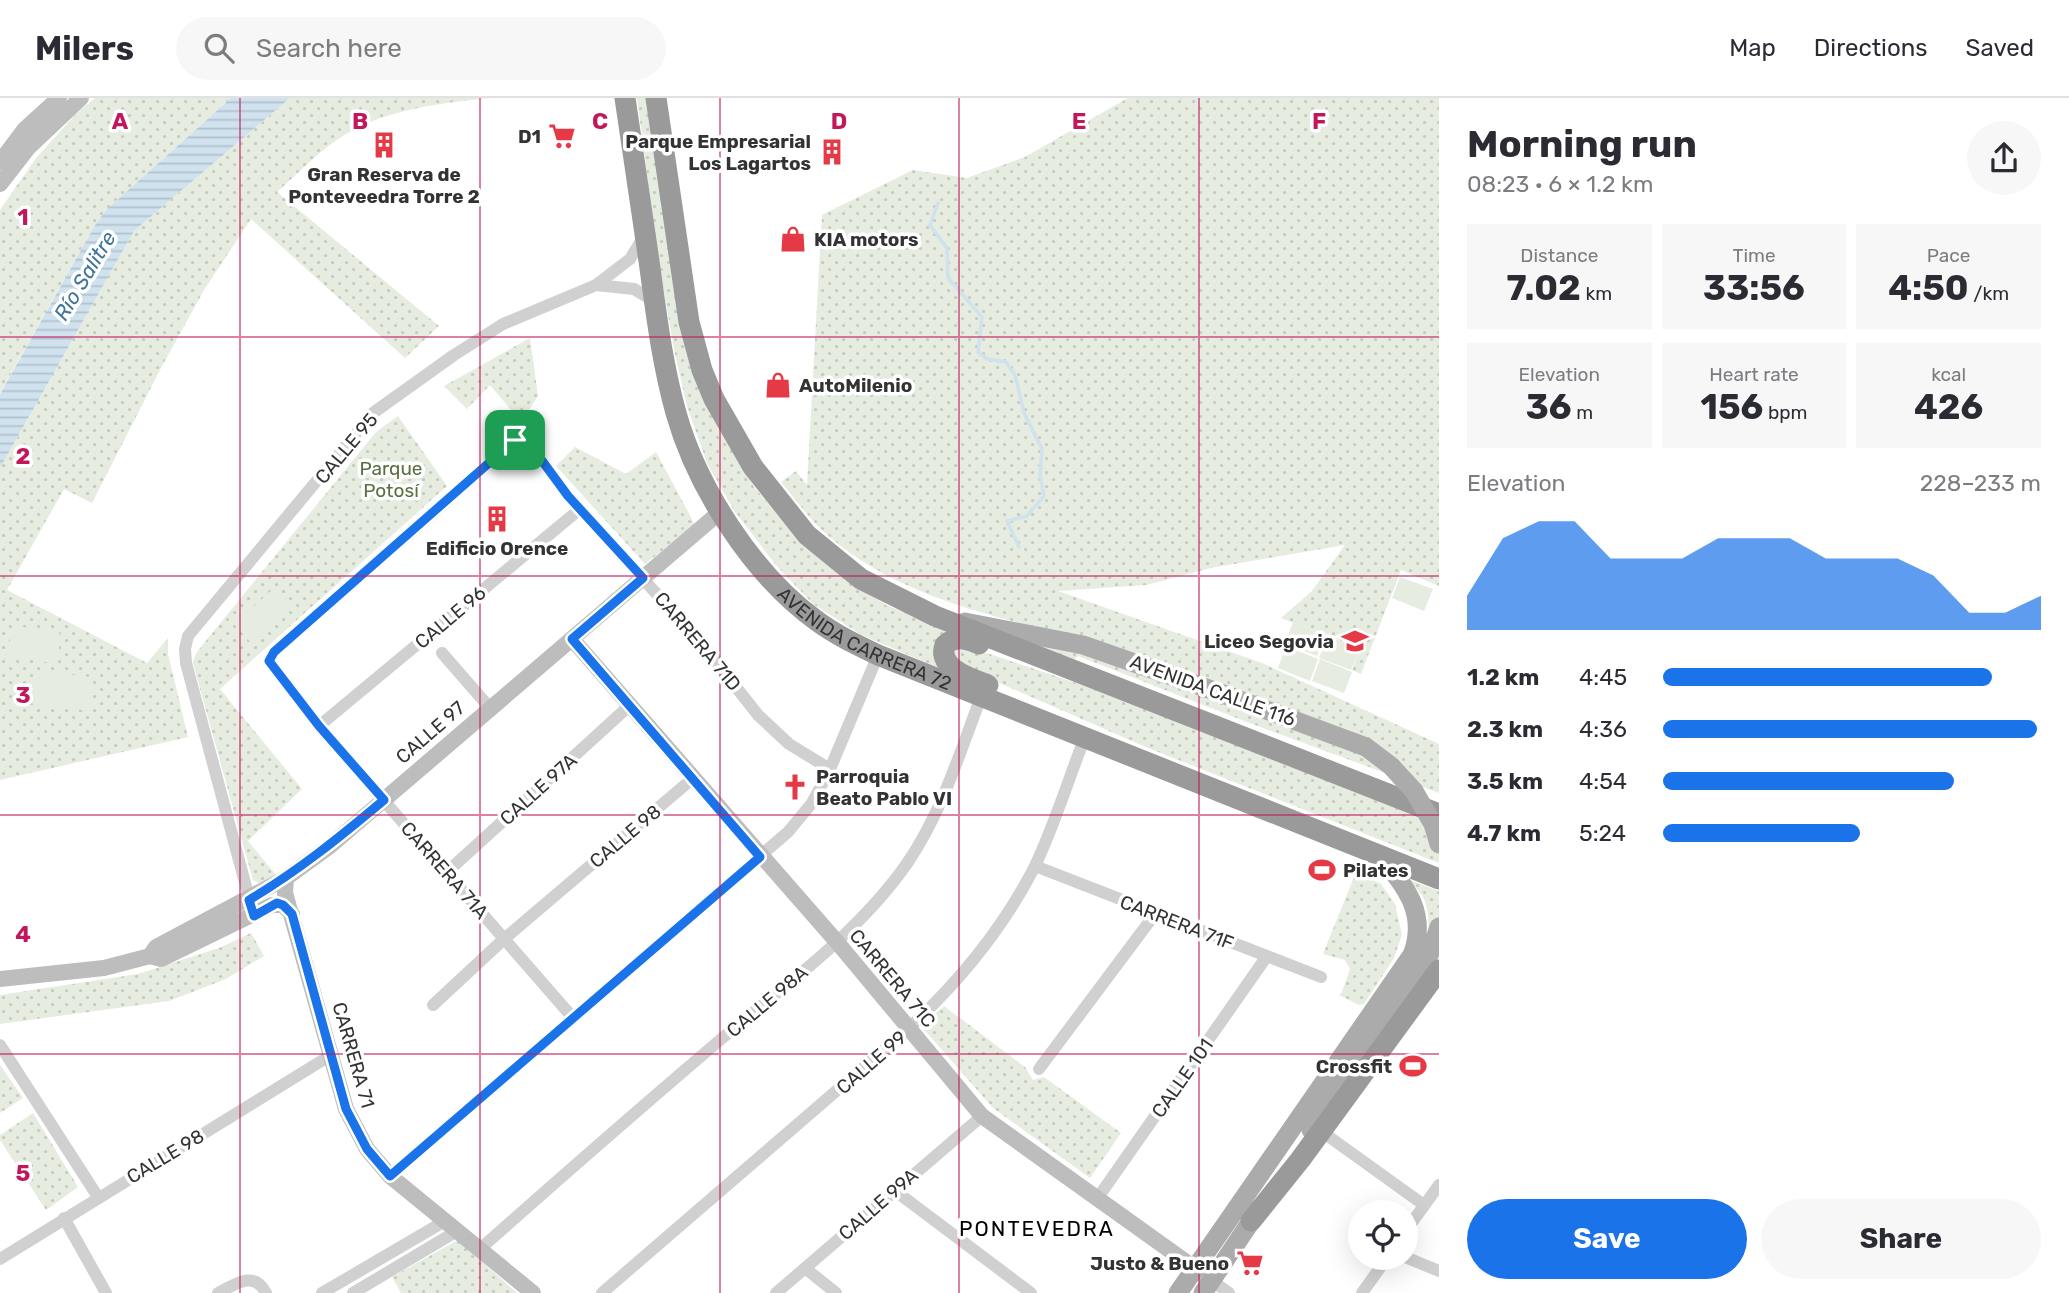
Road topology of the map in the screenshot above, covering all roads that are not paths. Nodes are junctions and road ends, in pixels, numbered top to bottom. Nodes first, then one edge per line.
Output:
1 (59, 98) edge
2 (81, 98) edge
3 (625, 98) edge
4 (656, 98) edge
5 (0, 162) edge
6 (0, 184) edge
7 (645, 234) junction
8 (596, 285) junction
9 (655, 301) junction
10 (580, 509) junction
11 (720, 512) junction
12 (643, 578) junction
13 (935, 616) junction
14 (572, 639) junction
15 (442, 653) dead end
16 (271, 655) joint
17 (878, 655) junction
18 (1059, 665) junction
19 (981, 696) junction
20 (629, 706) junction
21 (490, 708) junction
22 (319, 726) junction
23 (1085, 737) junction
24 (830, 769) junction
25 (692, 779) junction
26 (384, 800) junction
27 (1439, 814) edge
28 (1439, 845) edge
29 (760, 857) junction
30 (1381, 857) junction
31 (1035, 866) junction
32 (447, 873) junction
33 (286, 878) junction
34 (1439, 879) edge
35 (251, 908) junction
36 (292, 914) junction
37 (1155, 914) junction
38 (1439, 927) edge
39 (504, 939) junction
40 (836, 942) junction
41 (1267, 957) junction
42 (1439, 970) edge
43 (1321, 977) dead end
44 (0, 979) edge
45 (433, 1005) dead end
46 (573, 1018) junction
47 (908, 1029) junction
48 (0, 1045) edge
49 (331, 1055) junction
50 (1039, 1069) dead end
51 (982, 1116) junction
52 (1321, 1131) junction
53 (390, 1176) junction
54 (1439, 1185) edge
55 (894, 1190) junction
56 (98, 1197) junction
57 (1097, 1199) junction
58 (1424, 1205) junction
59 (1418, 1214) edge
60 (64, 1218) junction
61 (1251, 1221) junction
62 (451, 1226) junction
63 (480, 1249) junction
64 (0, 1259) edge
65 (1418, 1262) edge
66 (805, 1268) junction
67 (1195, 1269) junction
68 (1378, 1270) edge
69 (1439, 1271) edge
70 (1207, 1287) edge
71 (106, 1293) edge
72 (218, 1293) edge
73 (266, 1293) edge
74 (322, 1293) edge
75 (353, 1293) edge
76 (533, 1293) edge
77 (602, 1293) edge
78 (776, 1293) edge
79 (836, 1293) edge
80 (1031, 1293) edge
81 (1178, 1293) edge
82 (1229, 1293) edge
83 (1362, 1293) edge

1 - 5 street
2 - 6 street
3 - 7 highway, AVENIDA CARRERA 72
4 - 13 highway
7 - 8 street, CALLE 95
7 - 9 highway, AVENIDA CARRERA 72
8 - 9 street, CALLE 95
8 - 35 street, CALLE 95
9 - 11 highway, AVENIDA CARRERA 72
10 - 12 street, CARRERA 71D
10 - 16 street, CARRERA 71D
10 - 22 street, CALLE 96
11 - 12 street, CALLE 97
11 - 17 highway, AVENIDA CARRERA 72
12 - 14 street, CALLE 97
12 - 24 street, CARRERA 71D
13 - 18 highway
13 - 28 main road, AVENIDA CALLE 116, bridge
14 - 20 street, CARRERA 71C
14 - 21 street, CALLE 97
15 - 21 street
16 - 22 street, CARRERA 71A
17 - 19 highway, AVENIDA CARRERA 72
17 - 24 street
18 - 23 highway
18 - 27 highway
19 - 23 highway, AVENIDA CARRERA 72
19 - 40 street, CALLE 98A
20 - 25 street, CARRERA 71C
20 - 32 street, CALLE 97A
21 - 26 street, CALLE 97
22 - 26 street, CARRERA 71A
23 - 30 highway, AVENIDA CARRERA 72
23 - 31 street, CALLE 99
24 - 29 street
25 - 29 street, CARRERA 71C
25 - 39 street, CALLE 98
26 - 32 street, CARRERA 71A
26 - 33 street, CALLE 97
29 - 40 street, CARRERA 71C
29 - 46 street
30 - 34 highway, AVENIDA CARRERA 72
30 - 67 main road
31 - 37 street, CARRERA 71F
31 - 47 street, CALLE 99
32 - 39 street, CARRERA 71A
33 - 35 street, CALLE 97
33 - 36 street, CARRERA 71
35 - 36 street, CALLE 97
35 - 44 street, CALLE 97
36 - 49 street, CARRERA 71
37 - 41 street, CARRERA 71F
37 - 50 street
38 - 61 main road
39 - 45 street, CALLE 98
39 - 46 street, CARRERA 71A
40 - 47 street, CARRERA 71C
40 - 63 street, CALLE 98A
41 - 43 street, CARRERA 71F
41 - 57 street, CALLE 101
42 - 52 highway
46 - 53 street
47 - 51 street, CARRERA 71C
47 - 77 street, CALLE 99
48 - 56 street
49 - 53 street, CARRERA 71
49 - 56 street, CALLE 98
51 - 55 street, CALLE 99A
51 - 57 street, CARRERA 71C
52 - 58 street
52 - 61 highway
53 - 62 street, CARRERA 71
54 - 58 street
55 - 66 street, CALLE 99A
55 - 80 street
56 - 60 street, CALLE 98
57 - 67 street, CARRERA 71C
58 - 59 street
60 - 64 street, CALLE 98
60 - 71 street
61 - 70 main road
62 - 63 street, CARRERA 71
62 - 74 street
62 - 75 street
63 - 76 street, CARRERA 71
65 - 69 street
66 - 78 street, CALLE 99A
66 - 79 street
67 - 70 street, CARRERA 71C
67 - 81 main road
68 - 83 street
70 - 82 street, CARRERA 71C
72 - 73 street

